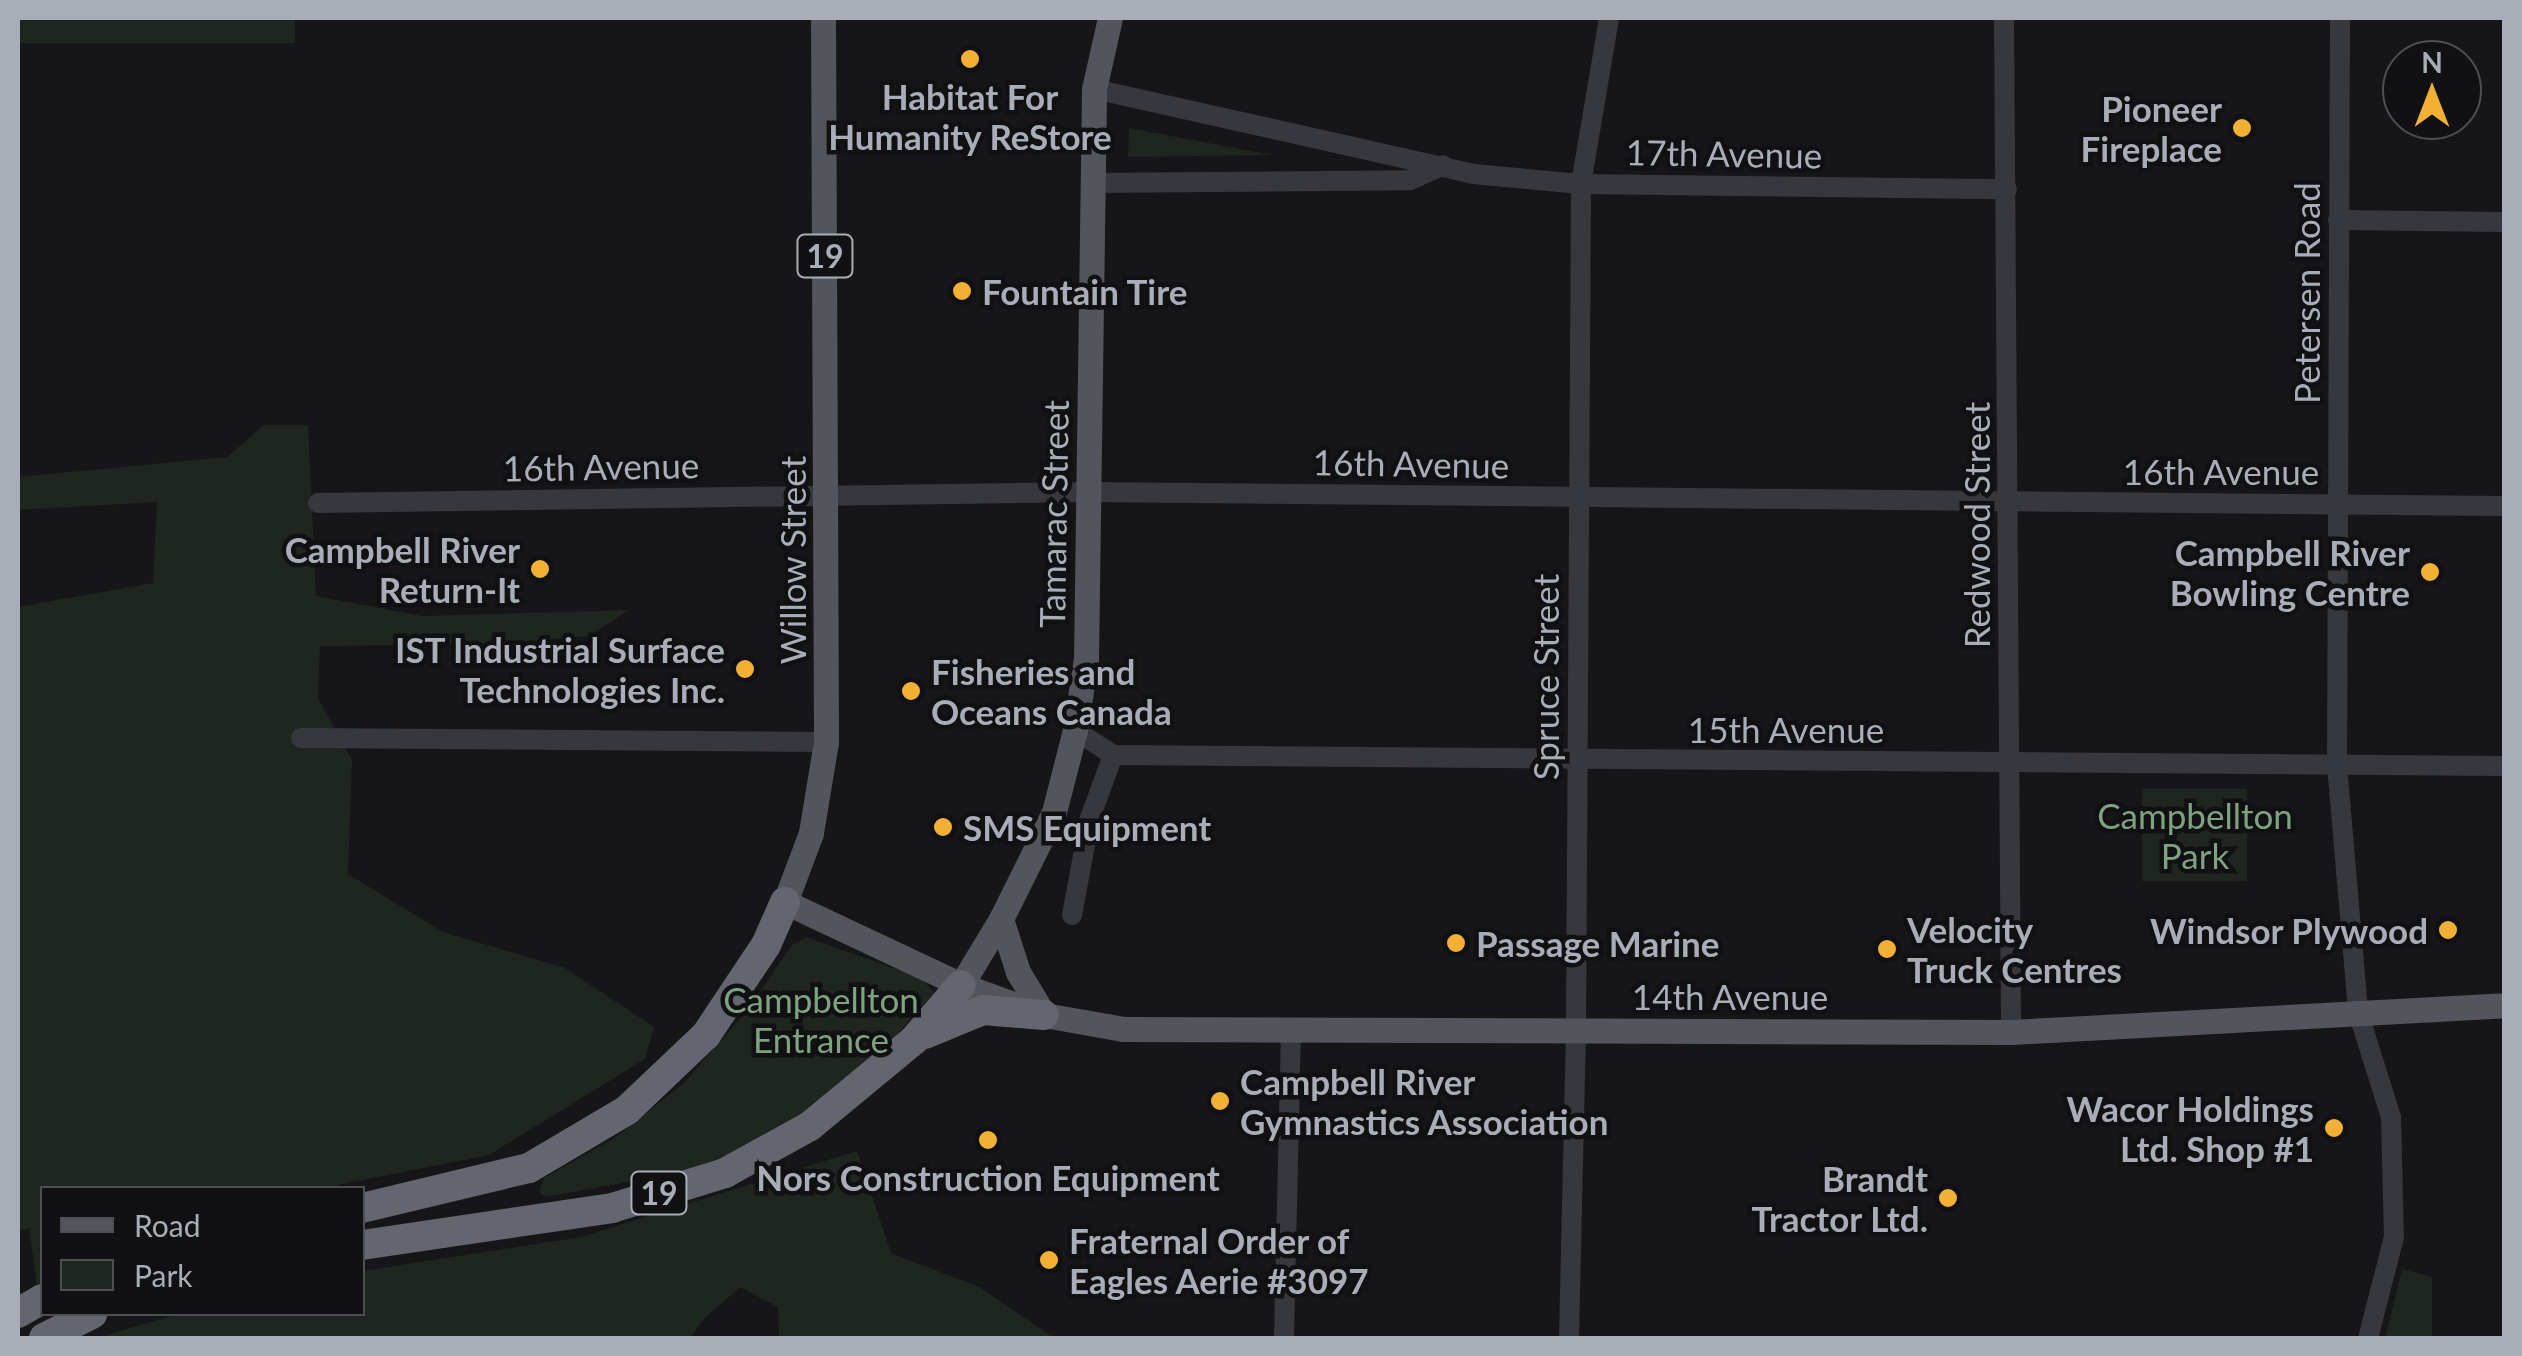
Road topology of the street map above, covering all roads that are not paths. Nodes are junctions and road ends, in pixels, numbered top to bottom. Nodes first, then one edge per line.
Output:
1 (823, 18) edge
2 (1110, 18) edge
3 (1609, 18) edge
4 (2004, 18) edge
5 (2340, 18) edge
6 (1094, 90) junction
7 (1444, 165) junction
8 (1092, 183) junction
9 (1581, 184) junction
10 (2007, 189) junction
11 (2338, 220) junction
12 (2504, 222) edge
13 (1088, 492) junction
14 (827, 494) junction
15 (1579, 497) junction
16 (318, 502) dead end
17 (2008, 502) junction
18 (2338, 504) junction
19 (2504, 506) edge
20 (1075, 730) junction
21 (301, 738) dead end
22 (826, 742) junction
23 (1113, 755) junction
24 (1577, 761) junction
25 (2009, 763) junction
26 (2337, 765) junction
27 (2504, 766) edge
28 (786, 902) junction
29 (1072, 915) dead end
30 (1001, 919) junction
31 (960, 985) junction
32 (2504, 1005) edge
33 (2358, 1012) junction
34 (1044, 1015) junction
35 (1291, 1030) junction
36 (1576, 1031) junction
37 (2011, 1032) junction
38 (914, 1040) junction
39 (365, 1207) edge
40 (365, 1245) edge
41 (40, 1300) edge
42 (18, 1313) edge
43 (88, 1316) edge
44 (44, 1338) edge
45 (1284, 1338) edge
46 (1569, 1338) edge
47 (2368, 1338) edge

1 - 14 main road, Willow Street / 19
2 - 6 main road, Tamarac Street / 19
3 - 9 street, Spruce Street
4 - 10 street, Redwood Street
5 - 11 street, Petersen Road
6 - 7 street, 17th Avenue
6 - 8 main road, Tamarac Street / 19
7 - 8 street
7 - 9 street, 17th Avenue
8 - 13 main road, Tamarac Street / 19
9 - 10 street, 17th Avenue
9 - 15 street, Spruce Street
10 - 17 street, Redwood Street
11 - 12 street
11 - 18 street, Petersen Road
13 - 14 street, 16th Avenue
13 - 15 street, 16th Avenue
13 - 20 main road, Tamarac Street / 19
14 - 16 street, 16th Avenue
14 - 22 main road, Willow Street / 19
15 - 17 street, 16th Avenue
15 - 24 street, Spruce Street
17 - 18 street, 16th Avenue
17 - 25 street, Redwood Street
18 - 19 street, 16th Avenue
18 - 26 street, Petersen Road
20 - 23 street
20 - 30 main road, Tamarac Street / 19
21 - 22 street
22 - 28 main road, Willow Street / 19
23 - 24 street, 15th Avenue
23 - 29 street
24 - 25 street, 15th Avenue
24 - 36 street, Spruce Street
25 - 26 street, 15th Avenue
25 - 37 street, Redwood Street
26 - 27 street, 15th Avenue
26 - 33 street, Petersen Road
28 - 31 main road
28 - 39 highway, 19
30 - 31 main road, Tamarac Street / 19
30 - 34 main road
31 - 34 main road, 14th Avenue
31 - 38 highway, 19
32 - 33 main road, 14th Avenue
33 - 37 main road, 14th Avenue
33 - 47 street, Petersen Road
34 - 35 main road, 14th Avenue
34 - 38 highway
35 - 36 main road, 14th Avenue
35 - 45 street
36 - 37 main road, 14th Avenue
36 - 46 street, Spruce Street
38 - 40 highway, 19
41 - 42 highway
43 - 44 highway

